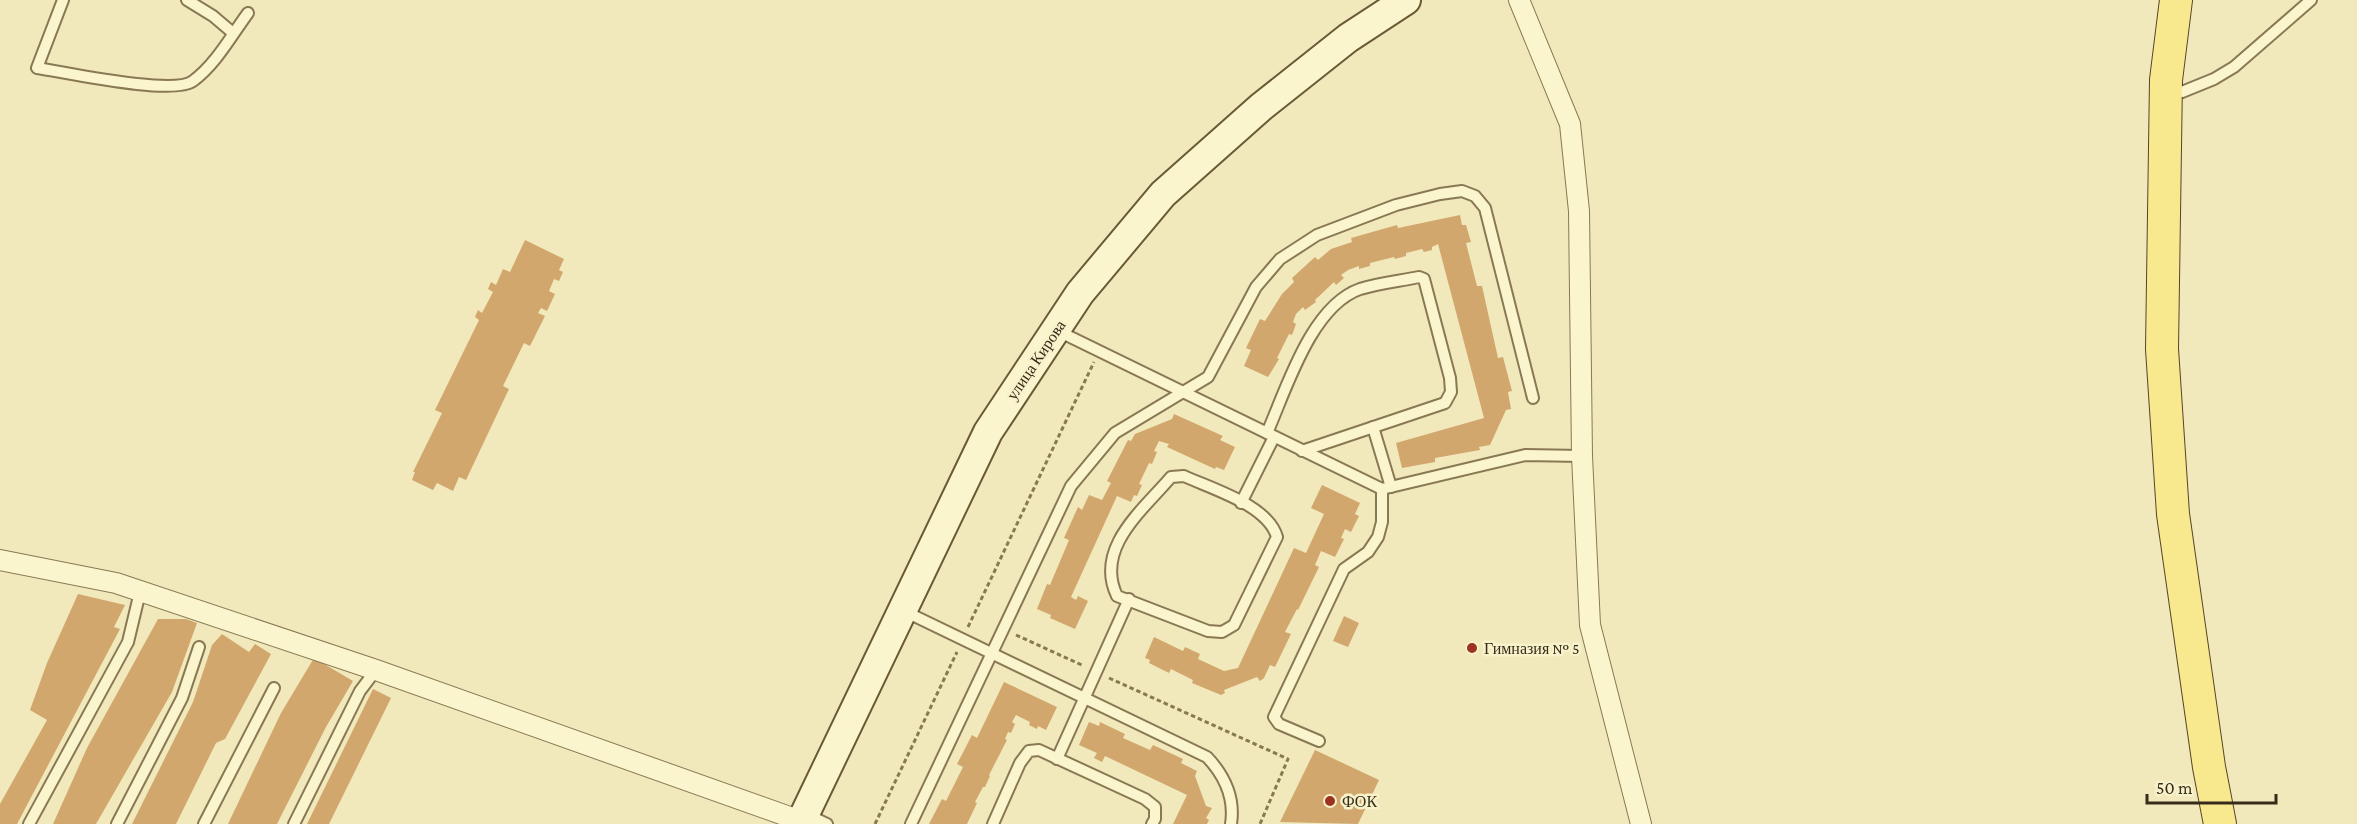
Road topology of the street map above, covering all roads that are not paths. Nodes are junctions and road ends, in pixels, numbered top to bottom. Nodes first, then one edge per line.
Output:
1 (63, 0) edge
2 (187, 0) edge
3 (1406, 0) edge
4 (1519, 0) edge
5 (2176, 0) edge
6 (2191, 0) edge
7 (2311, 0) edge
8 (248, 13) dead end
9 (233, 33) junction
10 (2182, 92) junction
11 (1055, 330) junction
12 (1183, 392) junction
13 (1533, 398) dead end
14 (1373, 427) junction
15 (1270, 435) junction
16 (1302, 451) junction
17 (1582, 456) junction
18 (1386, 488) junction
19 (1241, 503) junction
20 (0, 560) edge
21 (140, 592) junction
22 (1129, 599) junction
23 (902, 610) junction
24 (199, 647) dead end
25 (992, 653) junction
26 (376, 670) junction
27 (274, 688) dead end
28 (1085, 698) junction
29 (1319, 741) dead end
30 (1057, 759) junction
31 (808, 821) edge
32 (29, 824) edge
33 (117, 824) edge
34 (204, 824) edge
35 (294, 824) edge
36 (911, 824) edge
37 (993, 824) edge
38 (1152, 824) edge
39 (1231, 824) edge
40 (1641, 824) edge
41 (2220, 824) edge
42 (2234, 824) edge

1 - 9 lane
2 - 9 lane
3 - 11 main road, улица Кирова
4 - 17 street
5 - 41 main road
6 - 10 main road
7 - 10 lane
8 - 9 lane
10 - 42 main road
11 - 12 lane
11 - 23 main road, улица Кирова
12 - 13 lane
12 - 15 lane
12 - 25 lane
14 - 15 lane
14 - 16 lane
14 - 18 lane
15 - 16 lane
15 - 19 lane
16 - 18 lane
17 - 18 lane
17 - 40 street
18 - 29 lane
19 - 22 lane
19 - 22 lane
20 - 21 street
21 - 26 street
21 - 32 lane
22 - 28 lane
23 - 25 lane
23 - 31 main road, улица Кирова
24 - 33 lane
25 - 28 lane
25 - 36 lane
26 - 31 street
26 - 35 lane
27 - 34 lane
28 - 30 lane
28 - 39 lane
30 - 37 lane
30 - 38 lane

